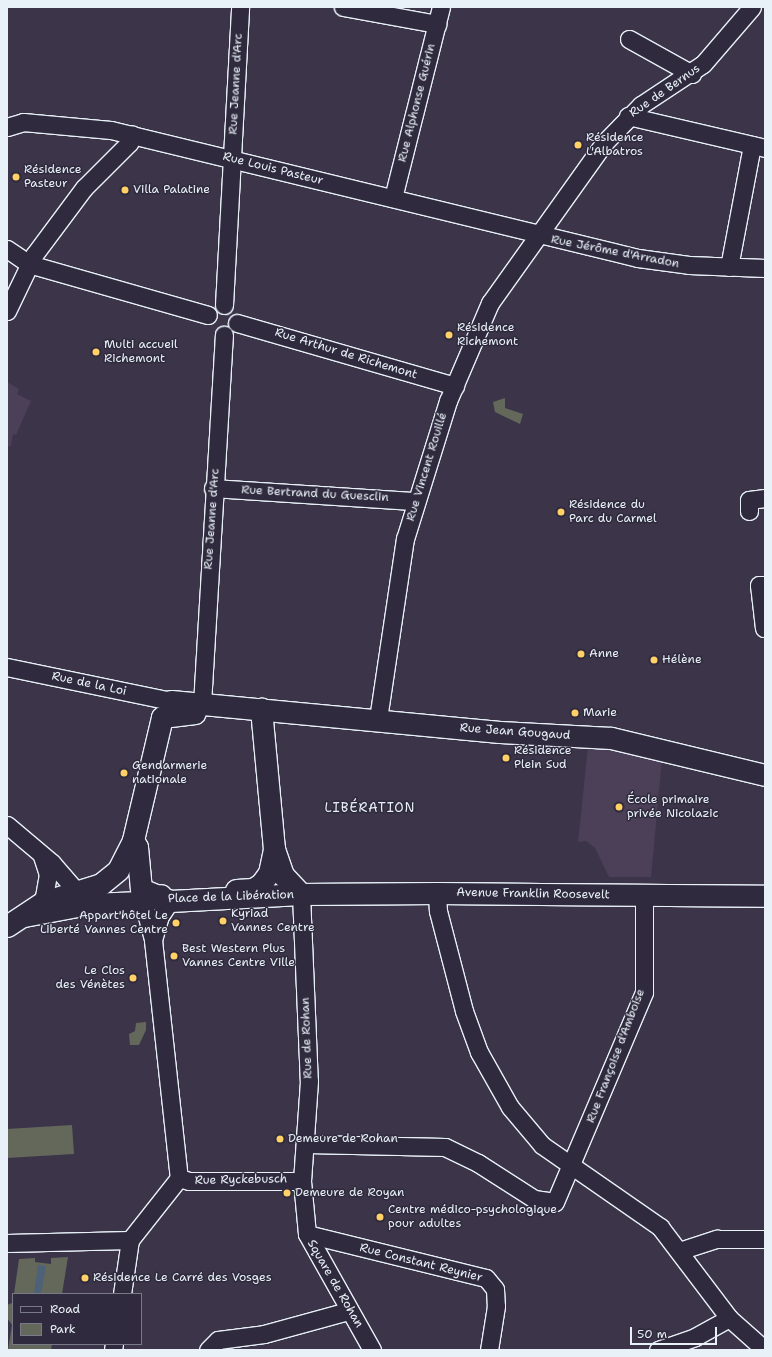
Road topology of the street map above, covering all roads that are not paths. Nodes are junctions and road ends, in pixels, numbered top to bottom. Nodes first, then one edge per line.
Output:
1 (240, 7) edge
2 (343, 7) edge
3 (441, 7) edge
4 (752, 7) edge
5 (437, 24) junction
6 (629, 39) dead end
7 (692, 74) junction
8 (628, 116) junction
9 (7, 127) edge
10 (132, 134) junction
11 (758, 147) edge
12 (233, 161) junction
13 (393, 198) junction
14 (537, 236) junction
15 (7, 249) edge
16 (29, 264) junction
17 (729, 267) junction
18 (765, 268) edge
19 (224, 305) junction
20 (7, 311) edge
21 (208, 315) junction
22 (237, 323) junction
23 (224, 335) junction
24 (454, 386) junction
25 (213, 488) junction
26 (765, 498) edge
27 (416, 501) junction
28 (749, 511) dead end
29 (761, 582) edge
30 (764, 628) edge
31 (7, 667) edge
32 (202, 704) junction
33 (227, 708) junction
34 (166, 709) junction
35 (261, 709) junction
36 (378, 719) junction
37 (765, 775) edge
38 (7, 825) edge
39 (133, 840) junction
40 (274, 849) junction
41 (42, 855) junction
42 (437, 893) junction
43 (301, 894) junction
44 (644, 895) junction
45 (765, 896) edge
46 (152, 897) junction
47 (78, 901) junction
48 (43, 902) junction
49 (15, 921) edge
50 (153, 940) junction
51 (307, 1144) junction
52 (572, 1167) junction
53 (179, 1178) junction
54 (302, 1181) junction
55 (307, 1234) junction
56 (765, 1239) edge
57 (130, 1240) junction
58 (7, 1243) edge
59 (680, 1251) junction
60 (122, 1293) edge
61 (348, 1311) junction
62 (729, 1318) junction
63 (369, 1345) edge
64 (208, 1350) edge
65 (385, 1350) edge
66 (489, 1350) edge
67 (658, 1350) edge
68 (765, 1350) edge

1 - 12 street, Rue Jeanne d'Arc
2 - 5 street
3 - 5 street, Rue Alphonse Guérin
4 - 7 street, Rue de Bernus
5 - 13 street, Rue Alphonse Guérin
6 - 7 street
7 - 8 street, Rue de Bernus
8 - 11 street
8 - 14 street, Rue de Bernus
9 - 10 street, Rue Louis Pasteur
10 - 12 street, Rue Louis Pasteur
10 - 16 street
11 - 17 street
12 - 13 street, Rue Louis Pasteur
12 - 19 street, Rue Jeanne d'Arc
13 - 14 street, Rue Louis Pasteur
14 - 17 street, Rue Jérôme d'Arradon
14 - 24 street, Rue Vincent Rouillé
15 - 16 street
16 - 20 street
16 - 21 street
17 - 18 street, Rue Jérôme d'Arradon
19 - 21 street
19 - 22 street
21 - 23 street
22 - 23 street
22 - 24 street, Rue Arthur de Richemont
23 - 25 street, Rue Jeanne d'Arc
24 - 27 street, Rue Vincent Rouillé
25 - 27 street, Rue Bertrand du Guesclin
25 - 32 street, Rue Jeanne d'Arc
26 - 28 street
27 - 36 street, Rue Vincent Rouillé
29 - 30 street
31 - 34 street, Rue de la Loi
32 - 33 main road
32 - 34 main road
33 - 34 main road
33 - 35 main road
34 - 39 main road
35 - 36 main road, Rue Jean Gougaud
35 - 40 main road, Place de la Libération
36 - 37 main road, Rue Jean Gougaud
38 - 41 street
39 - 46 main road
39 - 47 main road
40 - 43 main road, Place de la Libération
40 - 46 main road, Place de la Libération
41 - 47 street
41 - 48 street
42 - 43 main road, Avenue Franklin Roosevelt
42 - 44 main road, Avenue Franklin Roosevelt
42 - 52 street
43 - 46 main road, Place de la Libération
43 - 51 street, Rue de Rohan
44 - 45 main road, Avenue Franklin Roosevelt
44 - 52 street, Rue Françoise d'Amboise
46 - 47 main road
46 - 50 street
46 - 50 street
47 - 48 main road
47 - 49 main road
48 - 49 main road
50 - 53 street
51 - 52 street, Rue Françoise d'Amboise
51 - 54 street, Rue de Rohan
52 - 59 street
53 - 54 street, Rue Ryckebusch
53 - 57 street
54 - 55 street, Square de Rohan
55 - 61 street, Square de Rohan
55 - 66 street, Rue Constant Reynier
56 - 59 street
57 - 58 street
57 - 60 street
59 - 62 street
61 - 63 street, Square de Rohan
61 - 64 street
62 - 67 street
62 - 68 street
63 - 65 street, Square de Rohan

